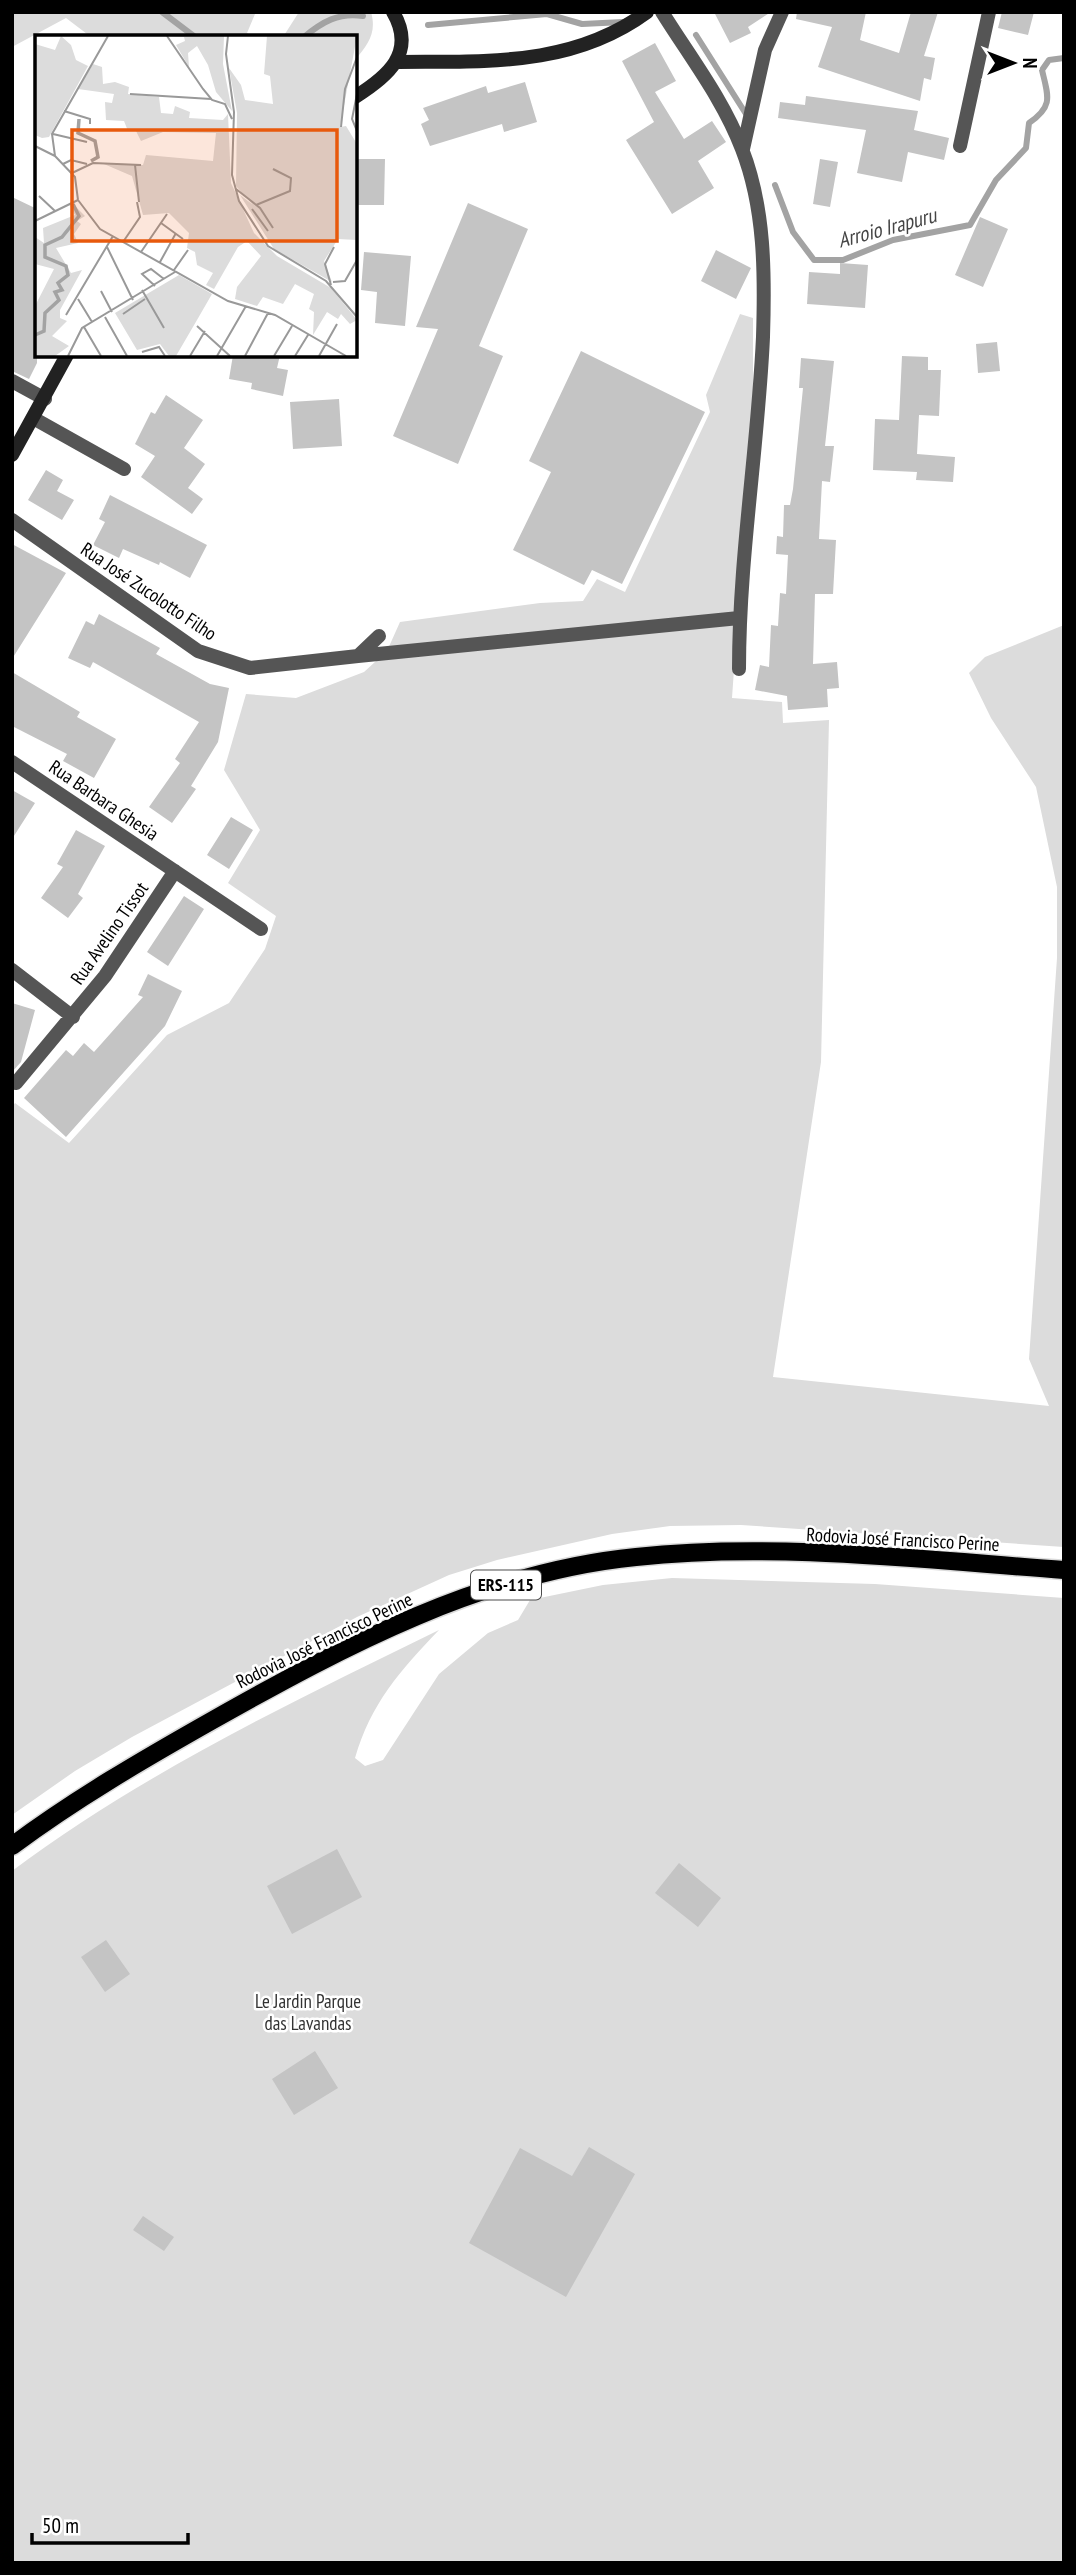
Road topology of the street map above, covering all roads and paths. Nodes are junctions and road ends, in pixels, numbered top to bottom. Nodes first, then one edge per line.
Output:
1 (393, 12) edge
2 (648, 12) edge
3 (662, 12) edge
4 (782, 12) edge
5 (989, 12) edge
6 (398, 62) junction
7 (357, 96) edge
8 (960, 146) dead end
9 (743, 149) junction
10 (66, 357) edge
11 (12, 382) edge
12 (45, 399) junction
13 (33, 418) junction
14 (12, 455) edge
15 (124, 469) dead end
16 (12, 520) edge
17 (739, 618) junction
18 (379, 636) dead end
19 (358, 656) junction
20 (739, 669) dead end
21 (12, 762) edge
22 (174, 871) junction
23 (261, 929) dead end
24 (12, 970) edge
25 (73, 1017) junction
26 (16, 1083) dead end
27 (1064, 1570) edge
28 (12, 1846) edge

1 - 6 main road
2 - 6 main road
3 - 9 street
4 - 9 street
5 - 8 street
6 - 7 main road
9 - 17 street
10 - 12 main road
11 - 12 street
12 - 13 main road
13 - 14 main road
13 - 15 street
16 - 19 street, Rua José Zucolotto Filho
17 - 19 street, Rua José Zucolotto Filho
17 - 20 street
18 - 19 street
21 - 22 street, Rua Barbara Ghesia
22 - 23 street, Rua Barbara Ghesia
22 - 25 street, Rua Avelino Tissot
24 - 25 street
25 - 26 street, Rua Avelino Tissot
27 - 28 main road, Rodovia José Francisco Perine / ERS-115

